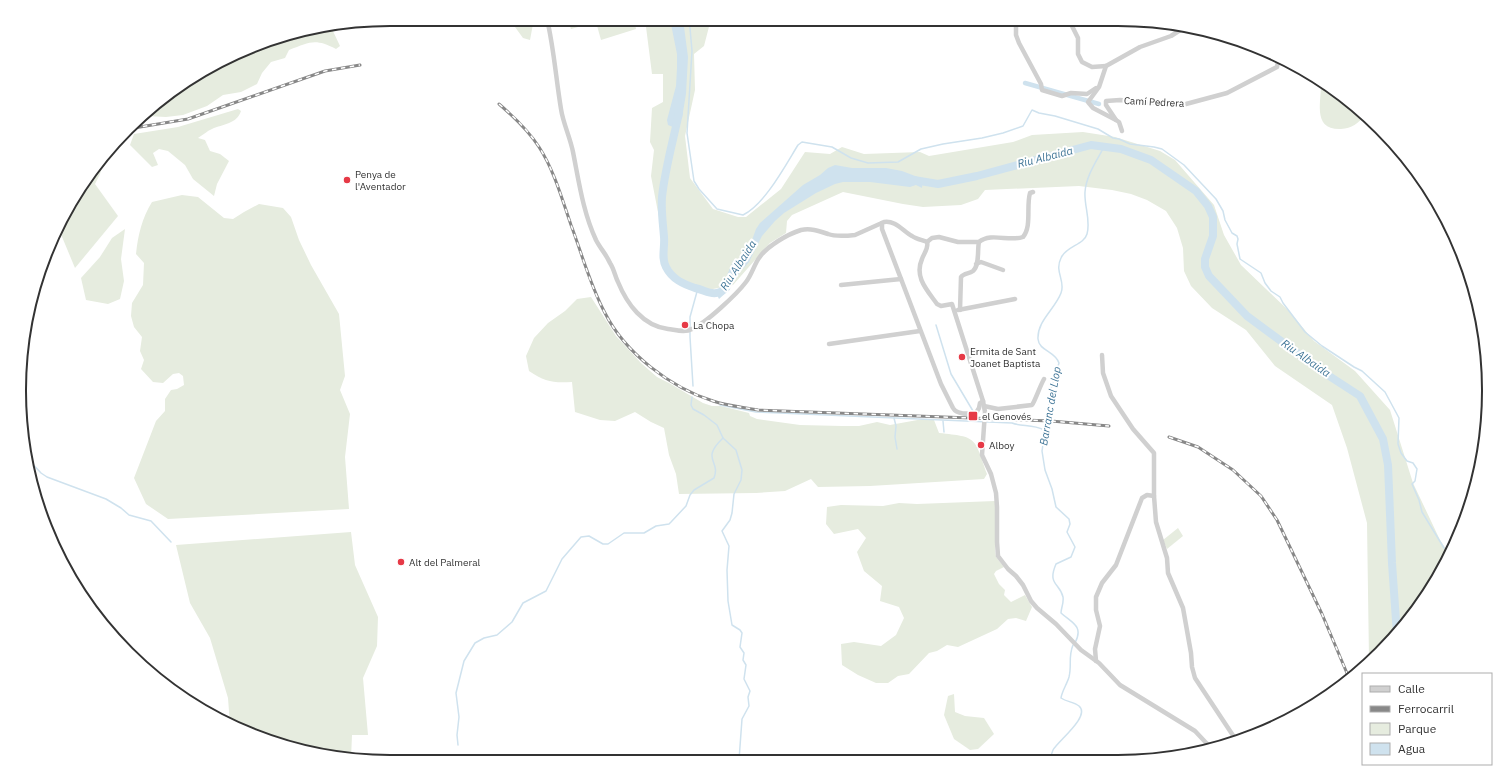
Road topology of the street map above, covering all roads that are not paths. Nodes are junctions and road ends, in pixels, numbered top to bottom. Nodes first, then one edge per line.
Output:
1 (548, 26) edge
2 (1016, 26) edge
3 (1072, 26) edge
4 (1178, 31) edge
5 (1278, 63) edge
6 (1106, 66) junction
7 (1101, 82) junction
8 (1116, 120) junction
9 (1122, 131) dead end
10 (1033, 192) dead end
11 (882, 222) junction
12 (927, 242) junction
13 (979, 242) junction
14 (976, 264) junction
15 (1003, 270) dead end
16 (901, 279) junction
17 (841, 285) dead end
18 (1015, 299) dead end
19 (958, 311) junction
20 (920, 331) junction
21 (829, 344) dead end
22 (1102, 355) dead end
23 (1044, 379) dead end
24 (984, 403) junction
25 (1154, 496) junction
26 (1096, 661) junction
27 (1234, 736) edge
28 (1207, 744) edge

1 - 11 street
2 - 7 street
3 - 6 street
4 - 6 street
5 - 8 street, Camí Pedrera
6 - 7 street
7 - 8 street
8 - 9 street
10 - 13 street
11 - 12 street
11 - 16 street
12 - 13 street
12 - 19 street
13 - 14 street
14 - 15 street
14 - 19 street
16 - 17 street
16 - 20 street
18 - 19 street
19 - 24 street
20 - 21 street
20 - 24 street
22 - 25 street
23 - 24 street
24 - 26 street
25 - 26 street
25 - 27 street
26 - 28 street

